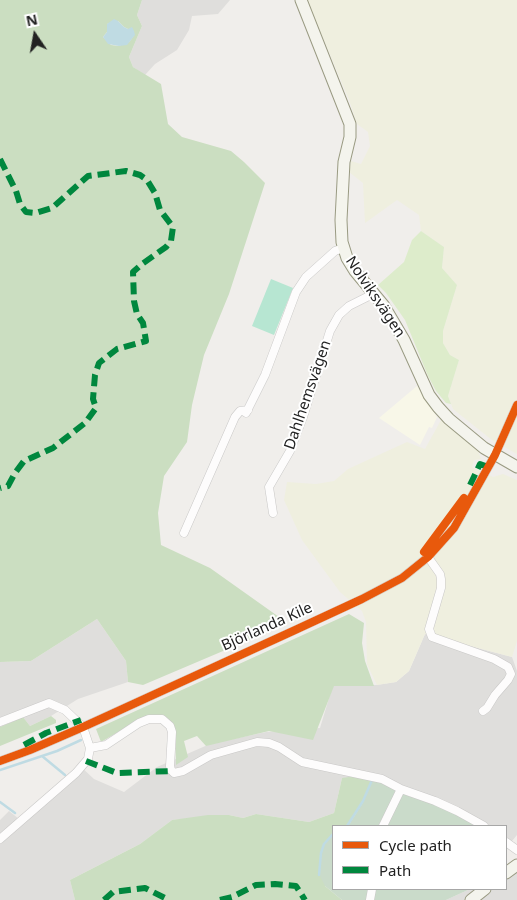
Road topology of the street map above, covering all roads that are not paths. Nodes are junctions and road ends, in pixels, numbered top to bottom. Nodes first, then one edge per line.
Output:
1 (301, 0) edge
2 (343, 248) junction
3 (373, 294) junction
4 (517, 405) edge
5 (495, 456) junction
6 (517, 467) edge
7 (273, 513) dead end
8 (184, 533) dead end
9 (428, 558) junction
10 (483, 711) dead end
11 (0, 722) edge
12 (83, 727) junction
13 (90, 748) junction
14 (0, 761) edge
15 (401, 789) junction
16 (383, 825) edge
17 (482, 825) edge
18 (0, 839) edge
19 (484, 890) edge
20 (471, 900) edge

1 - 2 street, Nolviksvägen
2 - 3 street, Nolviksvägen
2 - 8 street
3 - 5 street, Nolviksvägen
3 - 7 street, Dahlhemsvägen
4 - 5 street, Björlanda Kile
5 - 6 street, Nolviksvägen
5 - 9 street, Björlanda Kile
9 - 10 street
9 - 12 street, Björlanda Kile
11 - 12 street
12 - 13 street
12 - 14 street, Björlanda Kile
13 - 15 street
13 - 18 street
15 - 16 street
15 - 17 street
19 - 20 street

